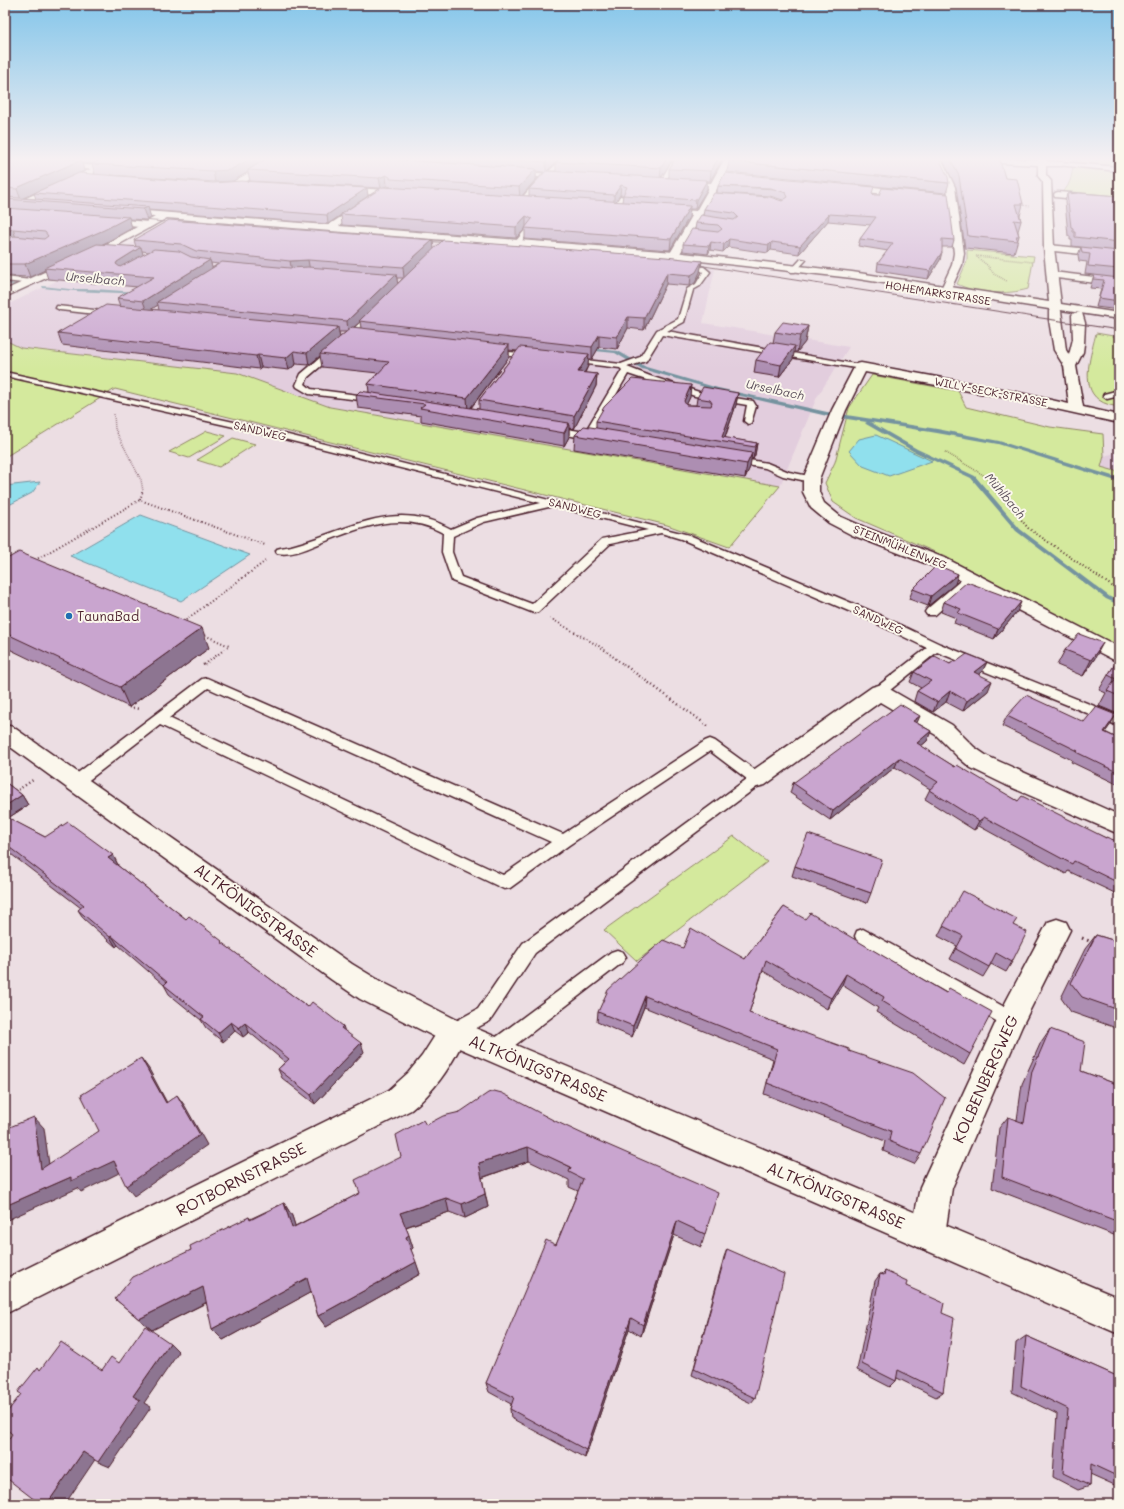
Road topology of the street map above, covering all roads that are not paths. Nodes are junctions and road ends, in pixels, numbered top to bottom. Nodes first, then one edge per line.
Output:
1 (142, 228) edge
2 (336, 228) edge
3 (693, 228) edge
4 (956, 228) edge
5 (1048, 228) edge
6 (528, 230) edge
7 (518, 232) edge
8 (514, 242) junction
9 (1048, 248) junction
10 (95, 251) junction
11 (114, 253) edge
12 (1119, 255) edge
13 (673, 260) junction
14 (797, 267) junction
15 (1053, 275) junction
16 (5, 279) edge
17 (31, 282) junction
18 (1119, 283) edge
19 (1064, 285) dead end
20 (946, 289) junction
21 (5, 294) edge
22 (1008, 298) junction
23 (60, 308) dead end
24 (1055, 308) junction
25 (1076, 308) junction
26 (379, 309) edge
27 (119, 314) edge
28 (1119, 316) edge
29 (1119, 322) edge
30 (660, 332) junction
31 (335, 335) edge
32 (351, 336) junction
33 (363, 338) edge
34 (486, 351) edge
35 (540, 357) edge
36 (562, 359) edge
37 (625, 366) junction
38 (1070, 366) junction
39 (861, 367) junction
40 (5, 374) edge
41 (1119, 393) edge
42 (1107, 396) dead end
43 (386, 402) edge
44 (1077, 410) junction
45 (1119, 419) edge
46 (748, 421) dead end
47 (541, 428) edge
48 (587, 436) junction
49 (603, 438) edge
50 (720, 458) edge
51 (810, 479) junction
52 (554, 503) junction
53 (662, 530) junction
54 (448, 534) junction
55 (281, 551) road end
56 (970, 578) junction
57 (931, 612) dead end
58 (936, 647) junction
59 (1119, 655) edge
60 (879, 692) junction
61 (159, 719) junction
62 (1119, 721) edge
63 (5, 732) edge
64 (65, 775) junction
65 (757, 779) junction
66 (1119, 825) edge
67 (564, 841) junction
68 (1068, 934) road end
69 (863, 936) dead end
70 (617, 957) dead end
71 (1012, 1020) junction
72 (453, 1032) junction
73 (494, 1050) junction
74 (928, 1234) junction
75 (5, 1297) edge
76 (1119, 1316) edge

1 - 10 street
2 - 8 street, HOHEMARKSTRASSE
3 - 13 street
4 - 20 street
5 - 9 street
6 - 8 lane
7 - 8 lane
8 - 13 street, HOHEMARKSTRASSE
9 - 12 street
9 - 15 street
10 - 11 lane
10 - 17 street
13 - 14 street, HOHEMARKSTRASSE
13 - 30 lane
14 - 20 street, HOHEMARKSTRASSE
14 - 24 street, HOHEMARKSTRASSE
15 - 18 street
15 - 19 street
15 - 22 street
15 - 24 street
16 - 17 lane
17 - 21 street
20 - 22 street, HOHEMARKSTRASSE
22 - 24 street, HOHEMARKSTRASSE
23 - 27 lane
24 - 25 street, HOHEMARKSTRASSE
24 - 38 street
25 - 28 street, HOHEMARKSTRASSE
25 - 29 street, HOHEMARKSTRASSE
25 - 38 street
26 - 32 lane
30 - 37 lane
30 - 39 lane
31 - 32 lane
32 - 33 lane
32 - 43 lane
34 - 35 lane
36 - 37 lane
37 - 46 lane
37 - 48 lane
38 - 44 street
39 - 44 street, WILLY-SECK-STRASSE
39 - 51 street
40 - 52 lane, SANDWEG
41 - 42 lane
44 - 45 street, WILLY-SECK-STRASSE
47 - 48 lane
48 - 49 lane
50 - 51 lane
51 - 56 street, STEINMÜHLENWEG
52 - 53 lane, SANDWEG
52 - 54 lane
53 - 54 lane
53 - 58 lane, SANDWEG
54 - 55 lane
56 - 57 lane
56 - 59 street, STEINMÜHLENWEG
58 - 60 lane
58 - 62 lane, SANDWEG
60 - 65 street
60 - 66 street
61 - 64 lane
61 - 67 lane
61 - 67 lane
63 - 64 street, ALTKÖNIGSTRASSE
64 - 72 street, ALTKÖNIGSTRASSE
65 - 67 lane
65 - 72 lane
68 - 71 street, KOLBENBERGWEG
69 - 71 lane
70 - 73 lane
71 - 74 street, KOLBENBERGWEG
72 - 73 street, ALTKÖNIGSTRASSE
72 - 75 street, ROTBORNSTRASSE
73 - 74 street, ALTKÖNIGSTRASSE
74 - 76 street, ALTKÖNIGSTRASSE

